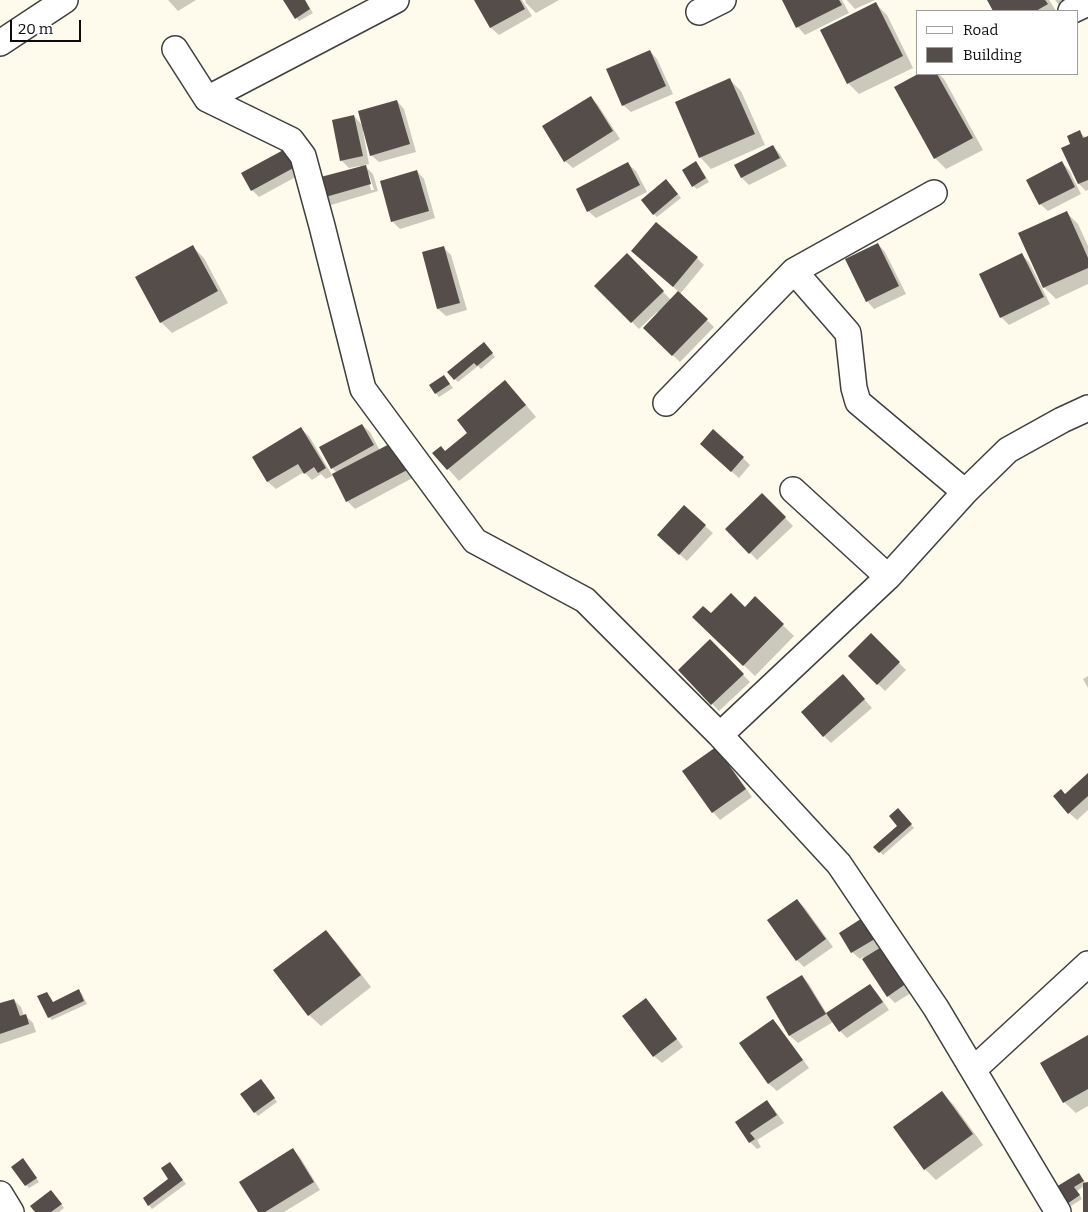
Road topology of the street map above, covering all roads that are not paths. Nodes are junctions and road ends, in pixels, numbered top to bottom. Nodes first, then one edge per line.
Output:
1 (65, 0) edge
2 (396, 0) edge
3 (723, 0) edge
4 (1088, 3) edge
5 (1073, 10) edge
6 (699, 12) dead end
7 (0, 44) edge
8 (175, 49) dead end
9 (207, 99) junction
10 (934, 193) dead end
11 (794, 271) junction
12 (666, 403) dead end
13 (1088, 408) edge
14 (793, 490) dead end
15 (965, 492) junction
16 (888, 577) junction
17 (720, 734) junction
18 (1088, 964) edge
19 (972, 1070) junction
20 (0, 1194) edge
21 (12, 1212) edge
22 (1058, 1212) edge

1 - 7 street
2 - 9 street
3 - 6 street
4 - 5 street
8 - 9 street
9 - 17 street
10 - 11 street
11 - 12 street
11 - 15 street
13 - 15 street
14 - 16 street
15 - 16 street
16 - 17 street
17 - 19 street
18 - 19 street
19 - 22 street
20 - 21 street

